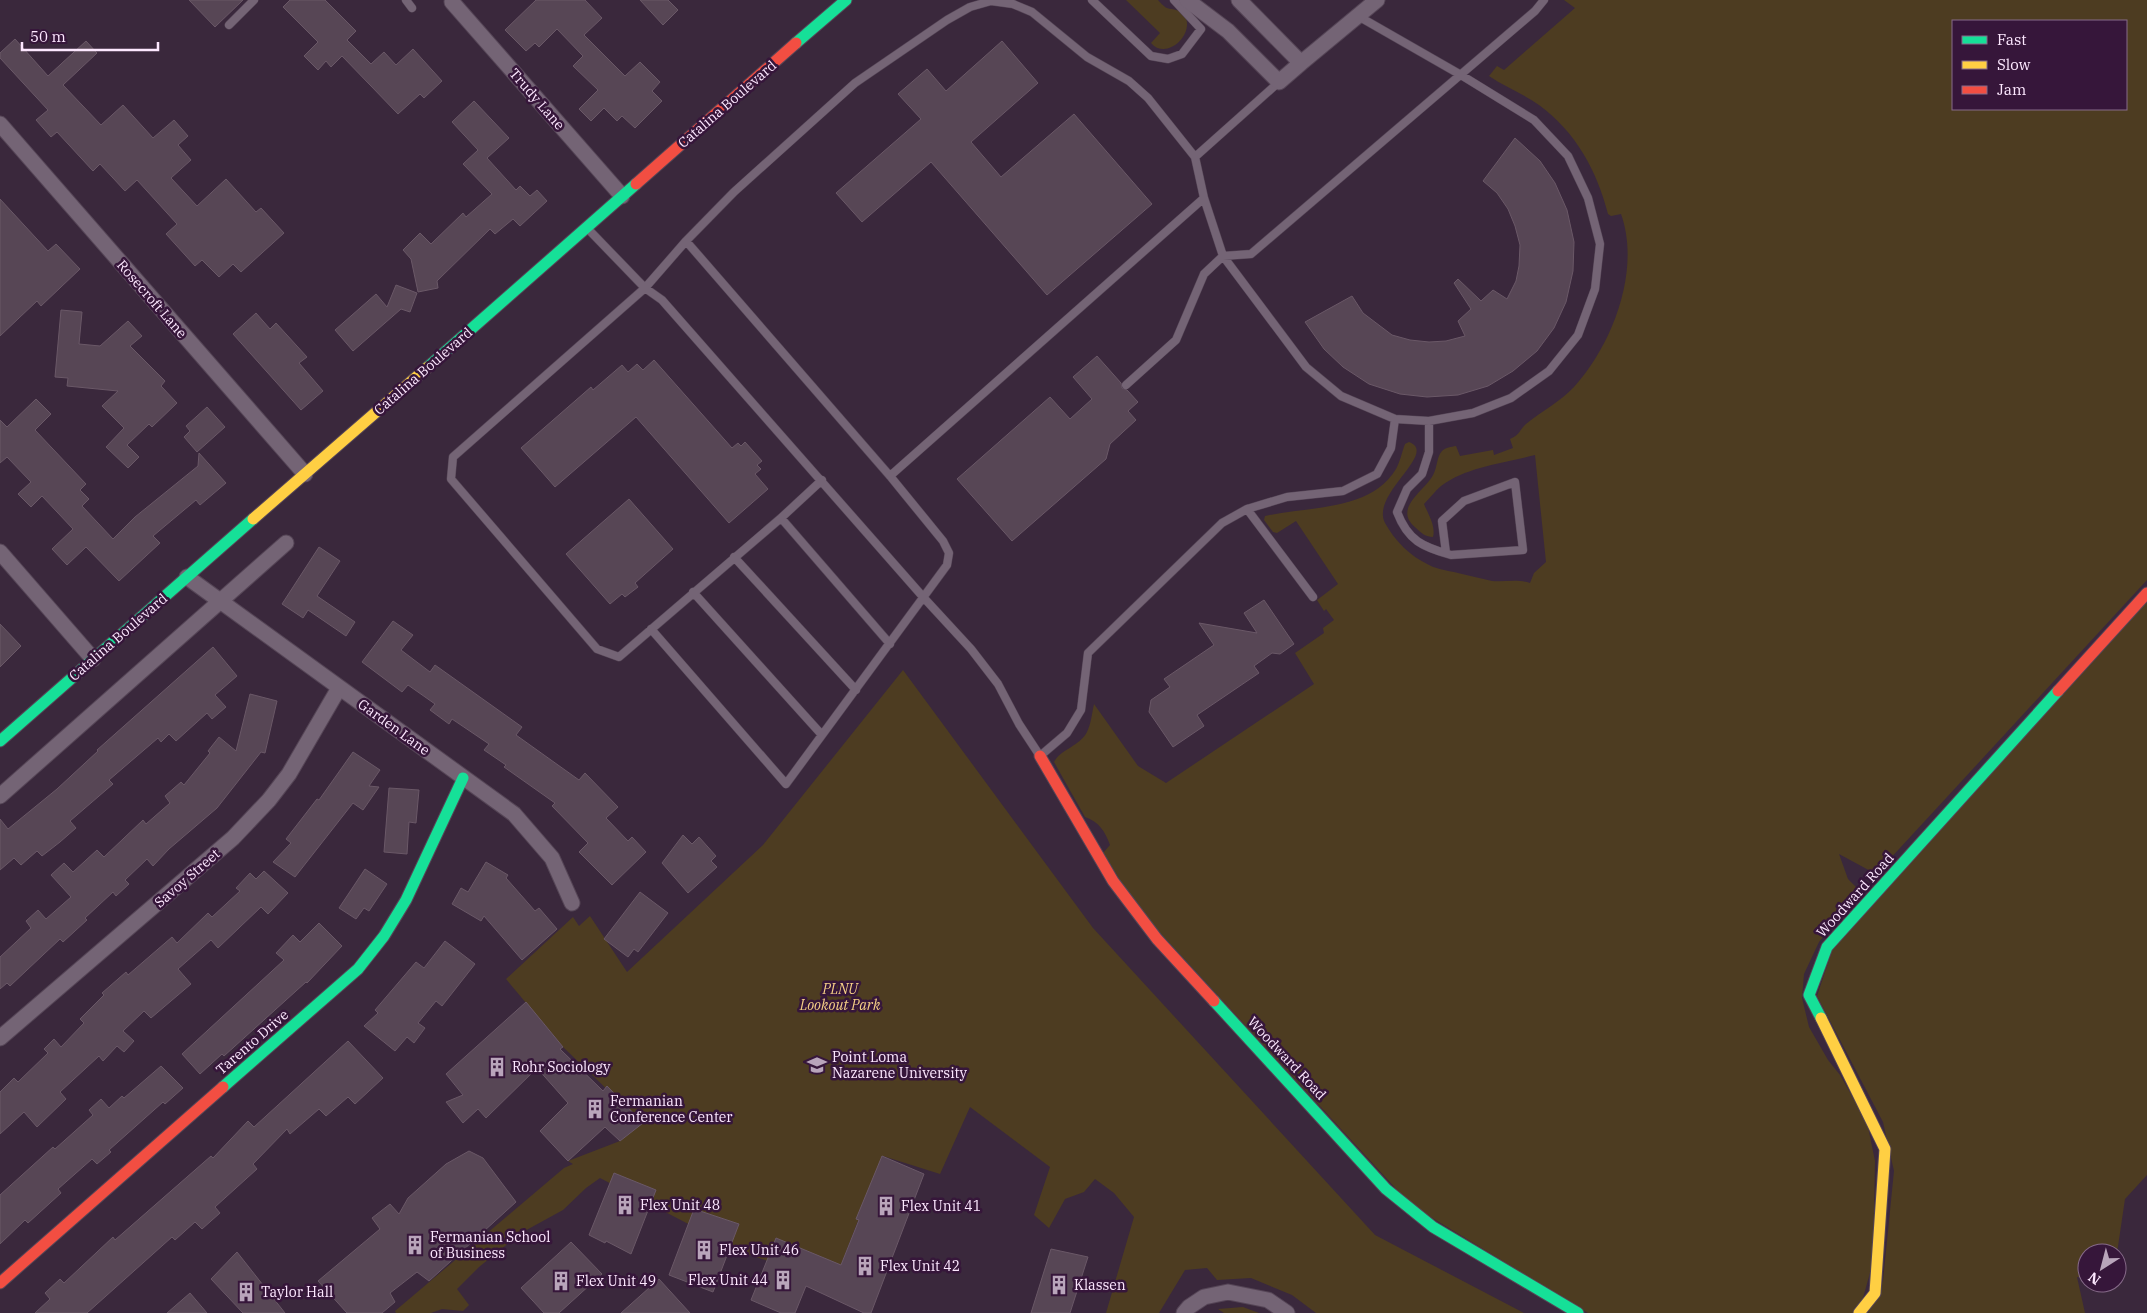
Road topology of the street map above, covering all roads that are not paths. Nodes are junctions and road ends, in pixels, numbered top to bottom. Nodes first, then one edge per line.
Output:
1 (254, 0) edge
2 (406, 0) edge
3 (1092, 0) edge
4 (1174, 0) edge
5 (1239, 0) edge
6 (1377, 0) edge
7 (1544, 0) edge
8 (843, 1) edge
9 (452, 2) dead end
10 (1188, 2) edge
11 (412, 8) dead end
12 (1358, 16) junction
13 (228, 25) dead end
14 (1301, 63) junction
15 (1461, 75) junction
16 (1279, 82) junction
17 (0, 124) edge
18 (1195, 157) junction
19 (622, 196) junction
20 (1204, 198) junction
21 (586, 227) junction
22 (686, 241) junction
23 (1223, 256) junction
24 (645, 288) junction
25 (1126, 385) dead end
26 (1396, 419) junction
27 (1429, 421) junction
28 (305, 474) junction
29 (890, 476) junction
30 (822, 480) junction
31 (1247, 509) junction
32 (781, 518) junction
33 (286, 543) dead end
34 (0, 552) edge
35 (1446, 553) junction
36 (734, 557) junction
37 (187, 577) junction
38 (693, 592) junction
39 (2147, 593) edge
40 (1313, 596) dead end
41 (924, 598) junction
42 (221, 602) junction
43 (651, 629) junction
44 (890, 644) junction
45 (93, 660) junction
46 (339, 688) junction
47 (856, 690) junction
48 (822, 735) junction
49 (0, 741) edge
50 (1040, 756) junction
51 (464, 778) junction
52 (0, 796) edge
53 (572, 903) dead end
54 (0, 1038) edge
55 (0, 1283) edge
56 (1184, 1313) edge
57 (1287, 1313) edge
58 (1578, 1313) edge
59 (1860, 1313) edge

1 - 13 lane
2 - 11 lane
3 - 10 lane
4 - 10 lane
5 - 14 street
6 - 12 street
7 - 15 lane
8 - 19 street, Catalina Boulevard
9 - 19 street, Trudy Lane
10 - 16 street
12 - 14 street
12 - 15 lane
14 - 16 street
15 - 23 lane
15 - 27 lane
16 - 18 lane
17 - 28 street, Rosecroft Lane
18 - 20 lane
18 - 22 lane
19 - 21 street, Catalina Boulevard
20 - 23 lane
20 - 29 lane
21 - 24 lane
21 - 28 street, Catalina Boulevard
22 - 24 lane
22 - 29 lane
23 - 25 lane
23 - 26 lane
24 - 30 lane
24 - 43 lane
26 - 27 lane
26 - 31 lane
27 - 35 lane
28 - 37 street, Catalina Boulevard
29 - 41 lane
30 - 32 lane
30 - 41 lane
31 - 40 lane
31 - 50 lane
32 - 36 lane
32 - 44 lane
33 - 42 street
34 - 45 street
35 - 35 lane
36 - 38 lane
36 - 47 lane
37 - 42 street, Garden Lane
37 - 45 street, Catalina Boulevard
38 - 43 lane
38 - 48 lane
39 - 59 street, Woodward Road
41 - 44 lane
41 - 50 lane
42 - 46 street, Garden Lane
42 - 52 street
43 - 48 lane
44 - 47 lane
45 - 49 street, Catalina Boulevard
46 - 51 street, Garden Lane
46 - 54 street, Savoy Street
47 - 48 lane
50 - 58 street, Woodward Road
51 - 53 street, Garden Lane
51 - 55 street, Tarento Drive
56 - 57 street

